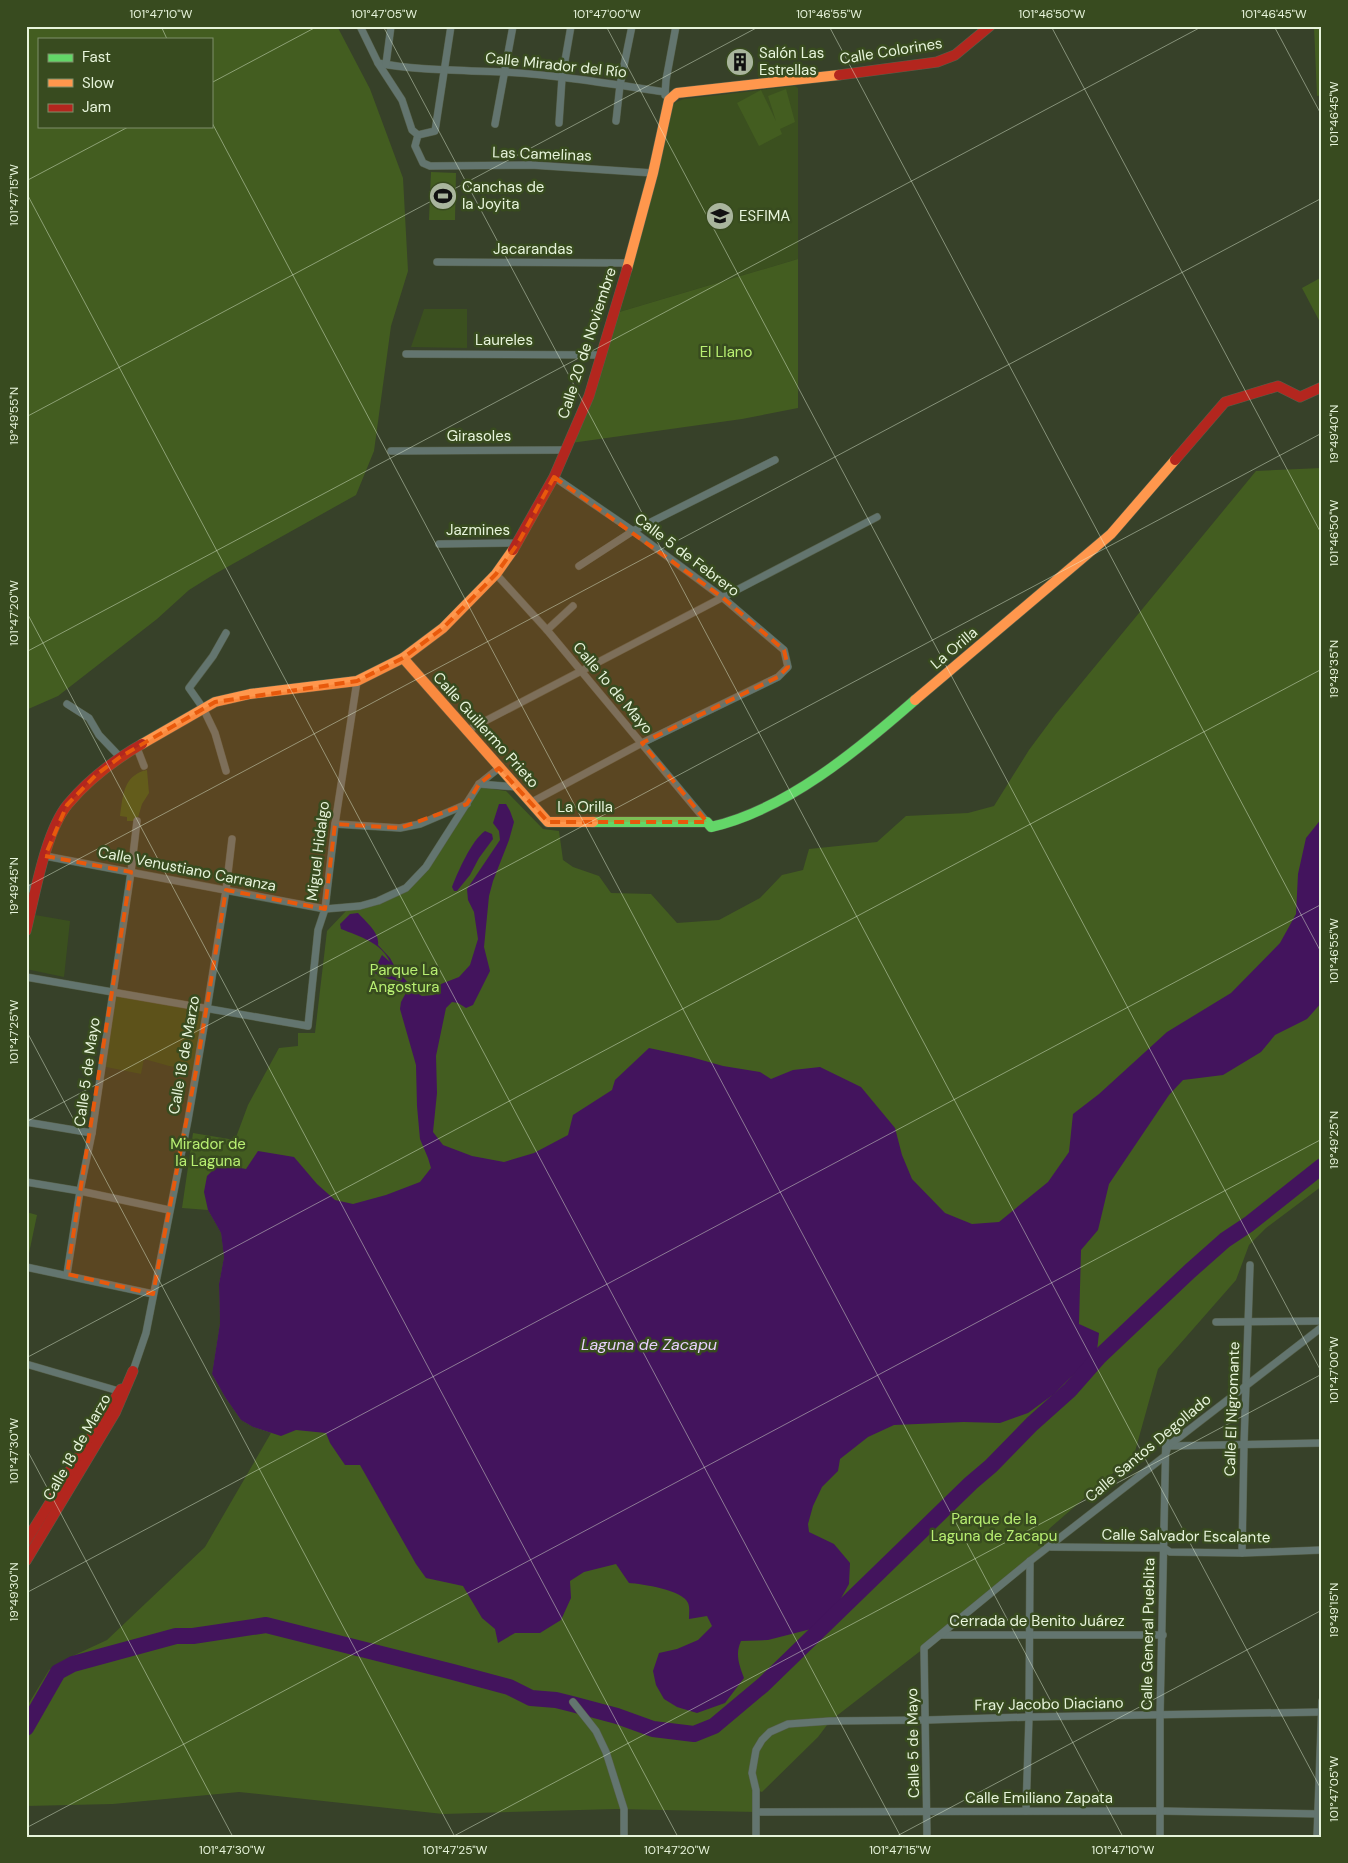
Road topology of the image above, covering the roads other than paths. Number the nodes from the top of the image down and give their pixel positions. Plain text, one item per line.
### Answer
1 (360, 26) edge
2 (391, 26) edge
3 (451, 26) edge
4 (512, 26) edge
5 (571, 26) edge
6 (632, 26) edge
7 (676, 26) edge
8 (990, 26) edge
9 (378, 63) junction
10 (386, 64) junction
11 (444, 70) junction
12 (505, 72) junction
13 (562, 78) junction
14 (666, 80) junction
15 (620, 85) junction
16 (670, 95) junction
17 (616, 121) dead end
18 (559, 123) dead end
19 (495, 124) dead end
20 (418, 135) junction
21 (653, 173) junction
22 (437, 262) dead end
23 (629, 263) junction
24 (406, 354) dead end
25 (602, 354) junction
26 (1322, 387) edge
27 (567, 450) junction
28 (391, 451) dead end
29 (775, 460) dead end
30 (554, 478) junction
31 (877, 517) dead end
32 (633, 531) junction
33 (518, 543) junction
34 (439, 544) dead end
35 (580, 566) dead end
36 (496, 574) junction
37 (722, 597) junction
38 (573, 606) dead end
39 (547, 630) junction
40 (226, 633) dead end
41 (403, 658) junction
42 (580, 672) junction
43 (357, 681) junction
44 (67, 704) dead end
45 (203, 708) junction
46 (466, 731) junction
47 (642, 743) junction
48 (137, 748) junction
49 (120, 757) junction
50 (144, 766) dead end
51 (499, 768) junction
52 (226, 771) dead end
53 (480, 784) junction
54 (516, 788) junction
55 (530, 803) junction
56 (467, 804) junction
57 (137, 821) dead end
58 (548, 822) joint
59 (707, 822) junction
60 (335, 824) junction
61 (232, 839) dead end
62 (45, 856) junction
63 (131, 872) junction
64 (31, 889) edge
65 (226, 890) junction
66 (325, 909) junction
67 (26, 931) edge
68 (26, 977) edge
69 (112, 991) junction
70 (207, 1010) junction
71 (26, 1122) edge
72 (92, 1133) junction
73 (26, 1182) edge
74 (80, 1191) junction
75 (170, 1210) junction
76 (1250, 1265) dead end
77 (26, 1266) edge
78 (67, 1274) junction
79 (153, 1294) junction
80 (1322, 1320) edge
81 (1249, 1321) junction
82 (1216, 1322) dead end
83 (1322, 1327) edge
84 (26, 1364) edge
85 (134, 1371) joint
86 (1247, 1384) junction
87 (122, 1392) junction
88 (1166, 1433) dead end
89 (1322, 1443) edge
90 (1244, 1444) junction
91 (1168, 1446) junction
92 (1165, 1456) junction
93 (26, 1540) edge
94 (1050, 1546) junction
95 (1164, 1548) junction
96 (1322, 1550) edge
97 (1242, 1553) junction
98 (26, 1561) edge
99 (1030, 1561) junction
100 (1028, 1634) junction
101 (941, 1635) junction
102 (1162, 1635) junction
103 (924, 1648) joint
104 (573, 1702) dead end
105 (1322, 1702) edge
106 (1322, 1712) edge
107 (1160, 1715) junction
108 (1029, 1717) junction
109 (926, 1720) junction
110 (1026, 1811) junction
111 (1160, 1811) junction
112 (757, 1812) junction
113 (927, 1812) junction
114 (1319, 1814) edge
115 (624, 1837) edge
116 (756, 1837) edge
117 (927, 1837) edge
118 (1160, 1837) edge
119 (1317, 1837) edge

1 - 9 street
2 - 10 street
3 - 11 street
4 - 12 street
5 - 13 street
6 - 15 street
7 - 14 street
8 - 16 street, Calle Colorines
9 - 10 street, Calle Mirador del Río
9 - 20 street
10 - 11 street, Calle Mirador del Río
11 - 12 street, Calle Mirador del Río
11 - 20 street
12 - 13 street, Calle Mirador del Río
12 - 19 street
13 - 15 street, Calle Mirador del Río
13 - 18 street
14 - 16 street
14 - 16 street
15 - 16 street, Calle Mirador del Río
15 - 17 street
16 - 21 street, Calle 20 de Noviembre
20 - 21 street, Las Camelinas
21 - 23 street, Calle 20 de Noviembre
22 - 23 street, Jacarandas
23 - 25 street, Calle 20 de Noviembre
24 - 25 street, Laureles
25 - 27 street, Calle 20 de Noviembre
26 - 59 street, La Orilla
27 - 28 street, Girasoles
27 - 30 street, Calle 20 de Noviembre
29 - 32 street
30 - 32 street, Calle 5 de Febrero
30 - 33 street, Calle 20 de Noviembre
31 - 37 street
32 - 35 street
32 - 37 street, Calle 5 de Febrero
33 - 34 street, Jazmines
33 - 36 street, Calle 20 de Noviembre
36 - 39 street, Calle 1o de Mayo
36 - 41 street, Calle 20 de Noviembre
37 - 42 street
37 - 47 street, Calle 5 de Febrero
38 - 39 street
39 - 42 street, Calle 1o de Mayo
40 - 45 street
41 - 43 street, Calle 20 de Noviembre
41 - 46 street, Calle Guillermo Prieto
42 - 46 street
42 - 47 street, Calle 1o de Mayo
43 - 45 street, Calle 20 de Noviembre
43 - 60 street, Miguel Hidalgo
44 - 49 street
45 - 48 street, Calle 20 de Noviembre
45 - 52 street
46 - 51 street, Calle Guillermo Prieto
47 - 55 street
47 - 59 street, Calle 1o de Mayo
48 - 49 street, Calle 20 de Noviembre
48 - 50 street
49 - 62 street, Calle 20 de Noviembre
51 - 53 street, Calle Venustiano Carranza
51 - 54 street, Calle Guillermo Prieto
53 - 54 street
53 - 56 street, Calle Venustiano Carranza
54 - 55 street, Calle Guillermo Prieto
55 - 58 street, Calle Guillermo Prieto
56 - 60 street
56 - 66 street, Calle Venustiano Carranza
57 - 63 street, Calle 5 de Mayo
58 - 59 street, La Orilla
60 - 66 street, Miguel Hidalgo
61 - 65 street, Calle 18 de Marzo
62 - 63 street, Calle Venustiano Carranza
62 - 64 street, Calle 20 de Noviembre
63 - 65 street, Calle Venustiano Carranza
63 - 69 street, Calle 5 de Mayo
64 - 67 street, Calle 20 de Noviembre
65 - 66 street, Calle Venustiano Carranza
65 - 70 street, Calle 18 de Marzo
66 - 70 street, Miguel Hidalgo
68 - 69 street
69 - 70 street
69 - 72 street, Calle 5 de Mayo
70 - 75 street, Calle 18 de Marzo
71 - 72 street
72 - 74 street, Calle 5 de Mayo
73 - 74 street
74 - 75 street
74 - 78 street, Calle 5 de Mayo
75 - 79 street, Calle 18 de Marzo
76 - 81 street, Calle El Nigromante
77 - 78 street
78 - 79 street
79 - 85 street, Calle 18 de Marzo
80 - 81 street
81 - 82 street
81 - 86 street, Calle El Nigromante
83 - 86 street, Calle Santos Degollado
84 - 87 street
85 - 87 street, Calle 18 de Marzo
86 - 90 street, Calle El Nigromante
86 - 91 street, Calle Santos Degollado
87 - 93 street, Calle 18 de Marzo
87 - 98 street, Calle 18 de Marzo
88 - 92 street, Calle General Pueblita
89 - 90 street
90 - 91 street
90 - 97 street, Calle El Nigromante
91 - 92 street, Calle Santos Degollado
92 - 94 street, Calle Santos Degollado
92 - 95 street, Calle General Pueblita
94 - 95 street, Calle Salvador Escalante
94 - 99 street, Calle Santos Degollado
95 - 97 street, Calle Salvador Escalante
95 - 102 street, Calle General Pueblita
96 - 97 street, Calle Salvador Escalante
99 - 100 street
99 - 101 street, Calle Santos Degollado
100 - 101 street, Cerrada de Benito Juárez
100 - 102 street, Cerrada de Benito Juárez
100 - 108 street
101 - 103 street, Calle Santos Degollado
102 - 107 street, Calle General Pueblita
103 - 109 street, Calle 5 de Mayo
104 - 115 street
105 - 106 street
106 - 107 street, Fray Jacobo Diaciano
106 - 114 street
107 - 108 street, Fray Jacobo Diaciano
107 - 111 street, Calle General Pueblita
108 - 109 street, Fray Jacobo Diaciano
108 - 110 street
109 - 112 street, Fray Jacobo Diaciano
109 - 113 street, Calle 5 de Mayo
110 - 111 street, Calle Emiliano Zapata
110 - 113 street, Calle Emiliano Zapata
111 - 114 street, Calle Emiliano Zapata
111 - 118 street, Calle General Pueblita
112 - 113 street, Calle Emiliano Zapata
112 - 116 street, Fray Jacobo Diaciano
113 - 117 street, Calle 5 de Mayo
114 - 119 street

